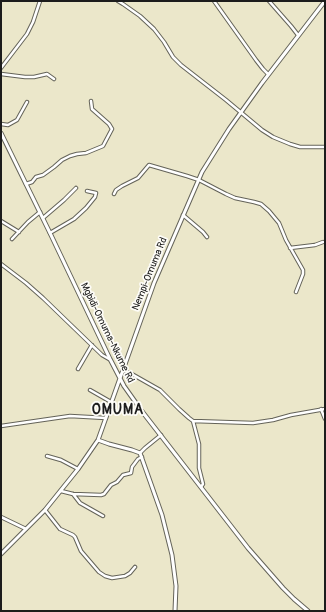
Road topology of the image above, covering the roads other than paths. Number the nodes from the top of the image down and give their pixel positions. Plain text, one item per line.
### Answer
1 (40, 1) edge
2 (118, 1) edge
3 (214, 1) edge
4 (269, 1) edge
5 (325, 1) edge
6 (298, 35) junction
7 (1, 68) edge
8 (1, 74) edge
9 (268, 74) junction
10 (54, 79) dead end
11 (91, 101) dead end
12 (27, 102) dead end
13 (241, 112) junction
14 (1, 124) edge
15 (1, 133) edge
16 (325, 147) edge
17 (199, 180) junction
18 (26, 184) junction
19 (76, 188) dead end
20 (87, 191) dead end
21 (114, 194) dead end
22 (40, 212) junction
23 (183, 214) junction
24 (42, 218) junction
25 (1, 221) edge
26 (19, 232) junction
27 (50, 233) junction
28 (207, 237) dead end
29 (12, 239) dead end
30 (323, 242) dead end
31 (290, 248) junction
32 (1, 264) edge
33 (296, 292) dead end
34 (92, 345) junction
35 (110, 359) junction
36 (78, 369) dead end
37 (123, 370) junction
38 (120, 379) junction
39 (90, 390) dead end
40 (111, 402) junction
41 (325, 408) edge
42 (321, 409) junction
43 (106, 418) junction
44 (325, 419) edge
45 (193, 421) junction
46 (1, 426) edge
47 (161, 435) junction
48 (98, 440) junction
49 (141, 455) junction
50 (47, 456) dead end
51 (78, 469) junction
52 (201, 487) junction
53 (61, 491) junction
54 (73, 494) junction
55 (45, 510) junction
56 (103, 516) dead end
57 (1, 517) edge
58 (26, 529) junction
59 (1, 554) edge
60 (136, 567) dead end
61 (175, 611) edge
62 (308, 611) edge

1 - 7 street
2 - 13 street
3 - 9 street
4 - 6 street
5 - 6 street, Nempi-Omuma Rd
6 - 9 street, Nempi-Omuma Rd
8 - 10 street
9 - 13 street, Nempi-Omuma Rd
11 - 18 street
12 - 14 street
13 - 16 street
13 - 17 street, Nempi-Omuma Rd
15 - 18 street, Mgbidi-Omuma-Nkume Rd
17 - 21 street
17 - 23 street, Nempi-Omuma Rd
17 - 31 street
18 - 22 street, Mgbidi-Omuma-Nkume Rd
19 - 24 street
20 - 27 street
22 - 24 street, Mgbidi-Omuma-Nkume Rd
22 - 26 street
23 - 28 street
23 - 37 street, Nempi-Omuma Rd
24 - 27 street, Mgbidi-Omuma-Nkume Rd
25 - 26 street
26 - 29 street
27 - 35 street, Mgbidi-Omuma-Nkume Rd
30 - 31 street
31 - 33 street
32 - 34 street
34 - 35 street
34 - 36 street
35 - 38 street, Mgbidi-Omuma-Nkume Rd
37 - 38 street, Nempi-Omuma Rd
37 - 45 street
38 - 40 street, Nempi-Omuma Rd
38 - 47 street, Mgbidi-Omuma-Nkume Rd
39 - 40 street
40 - 43 street, Nempi-Omuma Rd
41 - 42 street
42 - 44 street
42 - 45 street
43 - 46 street
43 - 48 street, Nempi-Omuma Rd
45 - 52 street
47 - 49 street
47 - 52 street, Mgbidi-Omuma-Nkume Rd
48 - 49 street
48 - 51 street, Nempi-Omuma Rd
49 - 54 street
49 - 61 street
50 - 51 street
51 - 53 street, Nempi-Omuma Rd
52 - 62 street, Mgbidi-Omuma-Nkume Rd
53 - 54 street
53 - 55 street, Nempi-Omuma Rd
54 - 56 street
55 - 58 street, Nempi-Omuma Rd
55 - 60 street
57 - 58 street
58 - 59 street, Nempi-Omuma Rd

